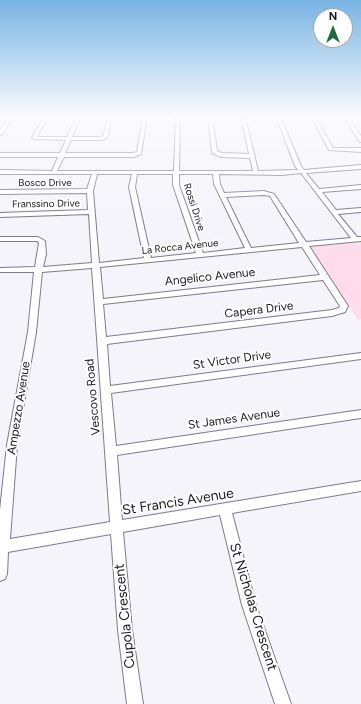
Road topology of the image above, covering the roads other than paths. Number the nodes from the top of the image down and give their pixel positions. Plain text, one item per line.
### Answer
1 (65, 149) edge
2 (140, 149) edge
3 (177, 149) edge
4 (214, 149) edge
5 (250, 149) edge
6 (291, 149) edge
7 (331, 149) edge
8 (361, 150) edge
9 (0, 155) edge
10 (62, 155) junction
11 (252, 156) junction
12 (361, 167) edge
13 (0, 172) edge
14 (54, 172) junction
15 (95, 172) junction
16 (135, 172) junction
17 (176, 172) junction
18 (302, 172) junction
19 (216, 173) junction
20 (256, 173) junction
21 (361, 187) edge
22 (90, 191) junction
23 (317, 191) junction
24 (0, 192) edge
25 (222, 195) junction
26 (361, 210) edge
27 (92, 212) junction
28 (334, 212) junction
29 (0, 214) edge
30 (0, 239) edge
31 (358, 239) edge
32 (304, 244) junction
33 (249, 250) junction
34 (200, 254) junction
35 (148, 260) junction
36 (96, 265) junction
37 (0, 270) edge
38 (38, 270) junction
39 (325, 277) junction
40 (98, 302) junction
41 (102, 341) junction
42 (361, 356) edge
43 (106, 390) junction
44 (361, 414) edge
45 (111, 451) junction
46 (361, 486) edge
47 (225, 510) junction
48 (116, 527) junction
49 (1, 547) edge
50 (0, 574) edge
51 (135, 704) edge
52 (283, 704) edge

1 - 10 street
2 - 10 street
3 - 17 street, Rossi Drive
4 - 11 street
5 - 11 street
6 - 18 street
7 - 8 street
9 - 10 street
10 - 14 street
11 - 20 street
12 - 18 street
13 - 14 street
14 - 15 street
15 - 16 street
15 - 22 street
16 - 17 street
16 - 35 street
17 - 19 street
17 - 34 street, Rossi Drive
18 - 20 street
18 - 23 street
19 - 20 street
19 - 25 street
21 - 23 street
22 - 24 street, Bosco Drive
22 - 27 street, Vescovo Road
23 - 28 street
25 - 32 street, Capera Drive
25 - 33 street
26 - 28 street
27 - 29 street, Franssino Drive
27 - 36 street, Vescovo Road
28 - 31 street
30 - 38 street, Ampezzo Avenue
31 - 32 street, La Rocca Avenue
32 - 33 street, La Rocca Avenue
32 - 39 street, Capera Drive
33 - 34 street, La Rocca Avenue
34 - 35 street, La Rocca Avenue
35 - 36 street, La Rocca Avenue
36 - 38 street, La Rocca Avenue
36 - 40 street, Vescovo Road
37 - 38 street, La Rocca Avenue
38 - 49 street, Ampezzo Avenue
39 - 40 street, Angelico Avenue
39 - 41 street, Capera Drive
40 - 41 street, Vescovo Road
41 - 43 street, Vescovo Road
42 - 43 street, St Victor Drive
43 - 45 street, Vescovo Road
44 - 45 street, St James Avenue
45 - 48 street, Vescovo Road
46 - 47 street, St Francis Avenue
47 - 48 street, St Francis Avenue
47 - 52 street, St Nicholas Crescent
48 - 49 street, St Francis Avenue
48 - 51 street, Cupola Crescent
49 - 50 street

